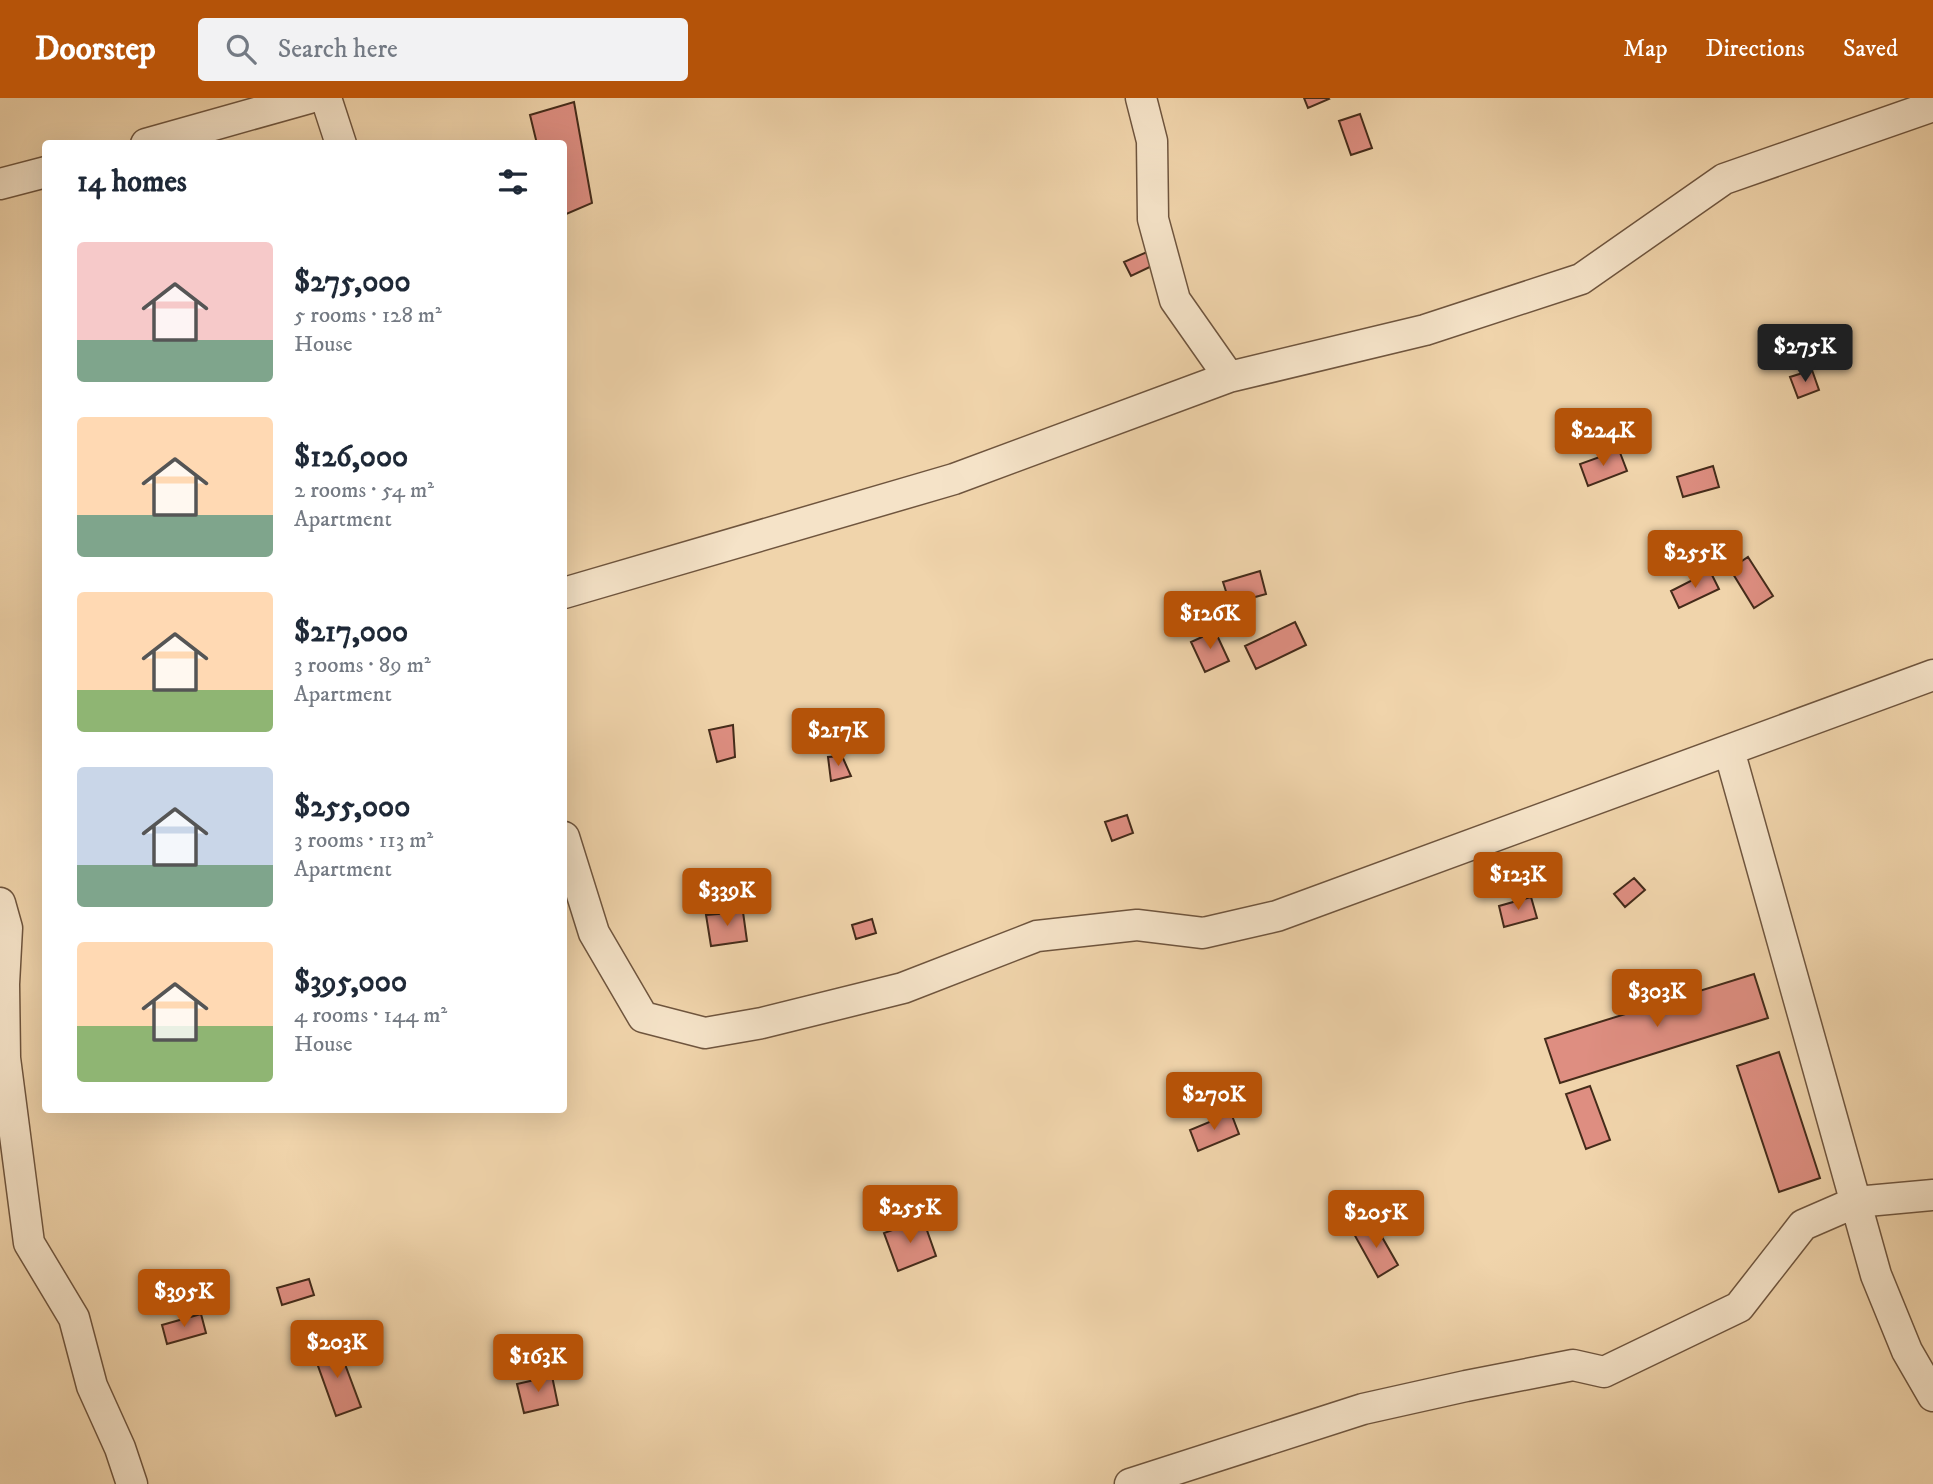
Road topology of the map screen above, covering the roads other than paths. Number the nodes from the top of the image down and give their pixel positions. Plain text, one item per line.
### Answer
1 (309, 98) edge
2 (326, 98) edge
3 (1141, 98) edge
4 (1933, 106) edge
5 (160, 140) edge
6 (340, 140) edge
7 (42, 173) edge
8 (0, 184) edge
9 (1229, 377) junction
10 (567, 592) edge
11 (1933, 675) edge
12 (1729, 750) junction
13 (567, 847) edge
14 (2, 920) edge
15 (1933, 1195) edge
16 (1856, 1202) junction
17 (1933, 1395) edge
18 (132, 1484) edge
19 (1130, 1484) edge

1 - 5 street
2 - 6 street
3 - 9 street
4 - 9 street
7 - 8 street
9 - 10 street
11 - 12 street
12 - 13 street
12 - 16 street
14 - 18 street
15 - 16 street
16 - 17 street
16 - 19 street

